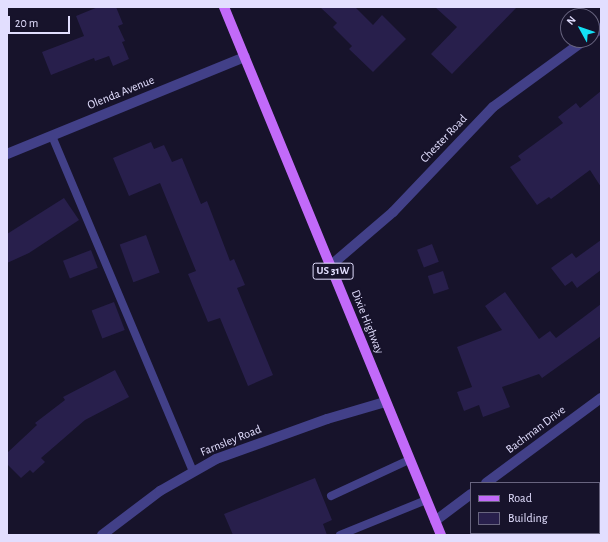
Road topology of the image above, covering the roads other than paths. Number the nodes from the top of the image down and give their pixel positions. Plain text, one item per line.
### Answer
1 (224, 7) edge
2 (574, 48) edge
3 (245, 57) junction
4 (52, 136) junction
5 (7, 154) edge
6 (330, 266) junction
7 (601, 398) edge
8 (386, 402) junction
9 (409, 460) junction
10 (193, 471) junction
11 (487, 482) edge
12 (470, 495) edge
13 (331, 496) dead end
14 (426, 500) junction
15 (436, 521) junction
16 (102, 535) edge
17 (340, 535) edge
18 (441, 535) edge

1 - 3 main road, Dixie Highway / US 31W
2 - 6 street, Chester Road
3 - 4 street, Olenda Avenue
3 - 6 main road, Dixie Highway / US 31W
4 - 5 street, Olenda Avenue
4 - 10 lane
6 - 8 main road, Dixie Highway / US 31W
7 - 11 street, Bachman Drive
8 - 9 main road, Dixie Highway / US 31W
8 - 10 street, Farnsley Road
9 - 13 lane
9 - 14 main road, Dixie Highway / US 31W
10 - 16 street, Farnsley Road
12 - 15 street
14 - 15 main road, Dixie Highway / US 31W
14 - 17 lane
15 - 18 main road, Dixie Highway / US 31W

